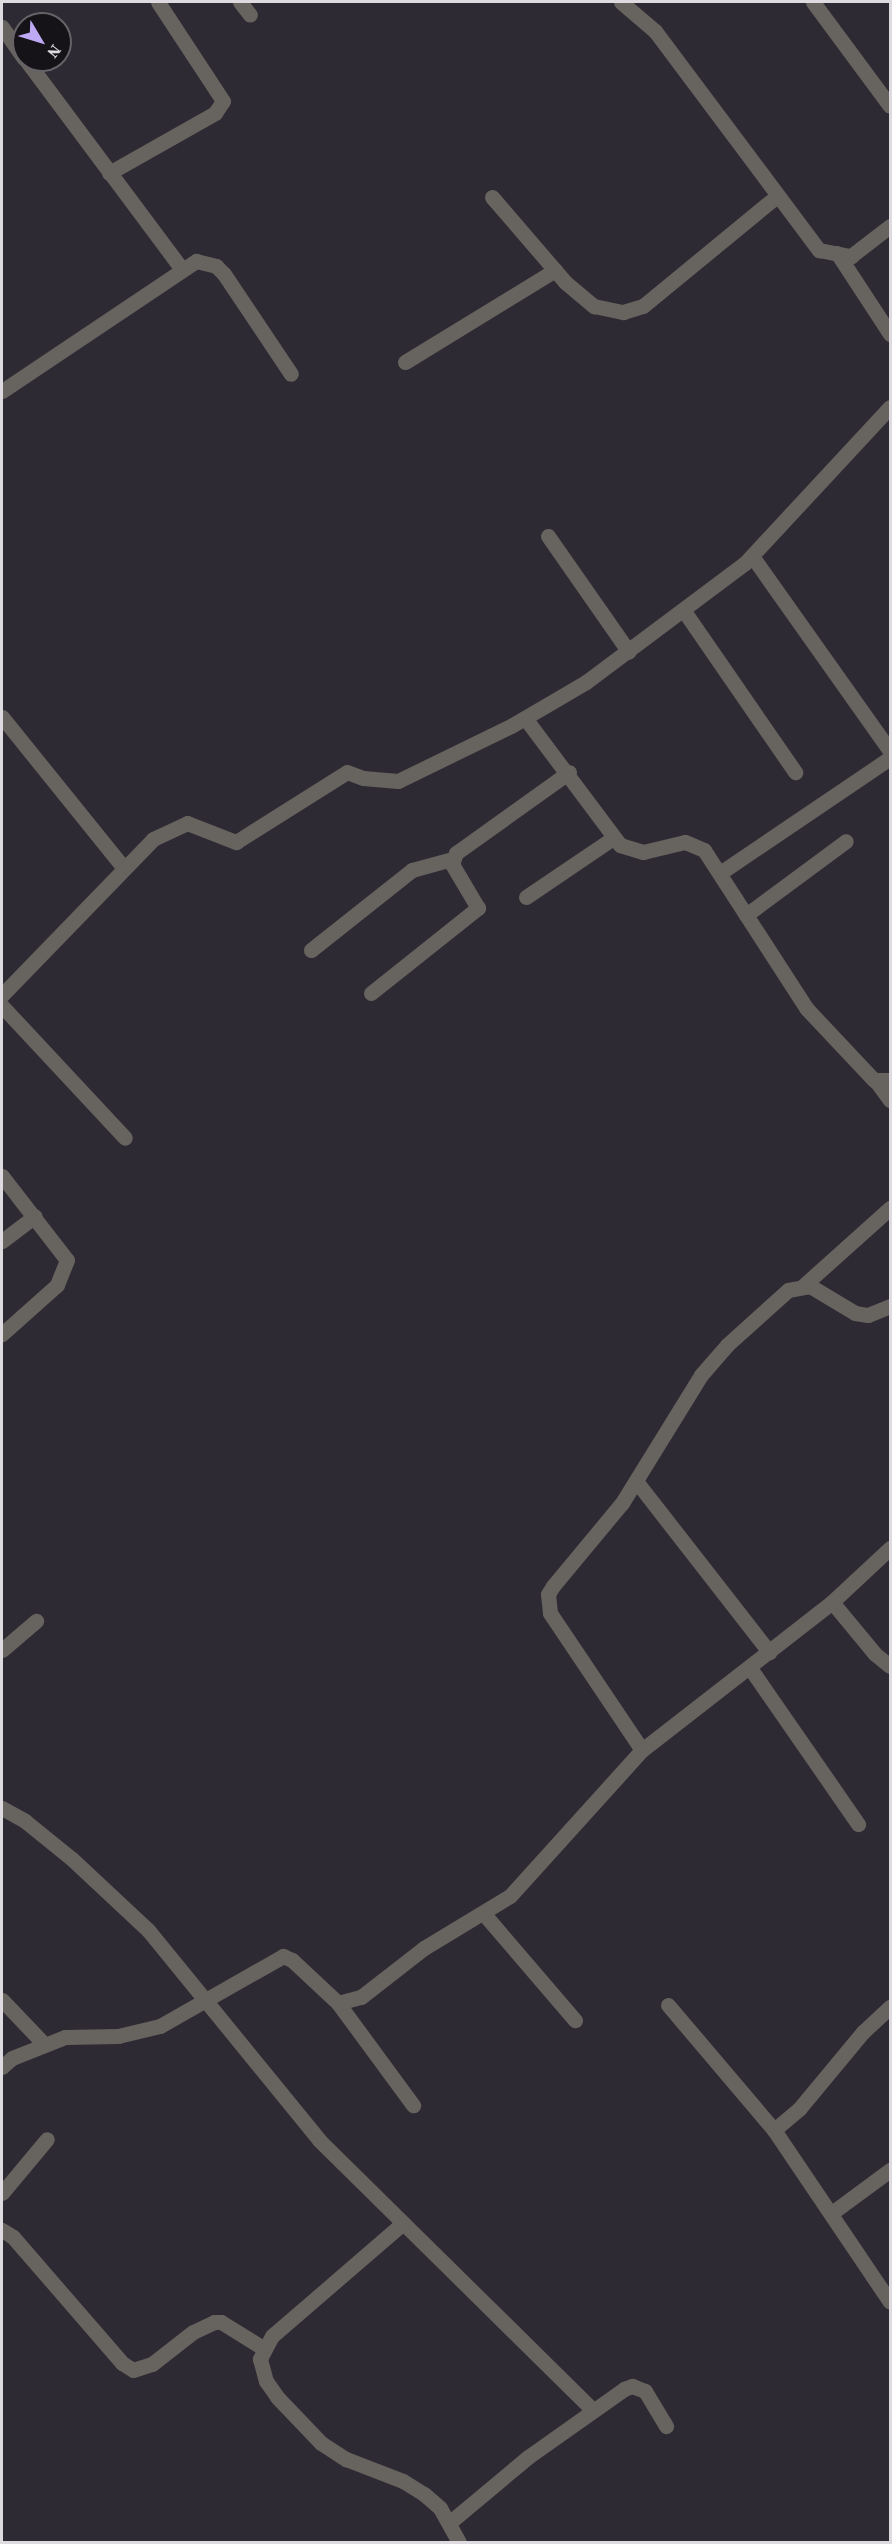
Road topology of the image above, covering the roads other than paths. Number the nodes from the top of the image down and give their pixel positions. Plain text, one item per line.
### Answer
1 (158, 2) edge
2 (240, 2) edge
3 (813, 2) edge
4 (628, 4) edge
5 (250, 15) dead end
6 (2, 27) edge
7 (12, 41) edge
8 (35, 72) edge
9 (891, 106) edge
10 (109, 173) junction
11 (777, 196) junction
12 (492, 197) dead end
13 (891, 226) edge
14 (837, 254) junction
15 (181, 268) junction
16 (555, 270) junction
17 (891, 334) edge
18 (405, 362) dead end
19 (291, 374) dead end
20 (2, 391) edge
21 (891, 407) edge
22 (548, 536) dead end
23 (752, 556) junction
24 (684, 611) junction
25 (628, 652) junction
26 (2, 717) edge
27 (525, 718) junction
28 (891, 751) edge
29 (891, 758) edge
30 (795, 771) dead end
31 (569, 772) junction
32 (613, 838) junction
33 (846, 841) dead end
34 (452, 859) junction
35 (124, 868) junction
36 (720, 873) junction
37 (526, 897) dead end
38 (746, 915) junction
39 (312, 950) dead end
40 (370, 993) dead end
41 (2, 995) edge
42 (2, 1006) edge
43 (883, 1081) edge
44 (891, 1100) edge
45 (125, 1138) dead end
46 (2, 1176) edge
47 (891, 1208) edge
48 (35, 1216) junction
49 (2, 1241) edge
50 (804, 1286) junction
51 (890, 1307) edge
52 (2, 1334) edge
53 (636, 1481) junction
54 (891, 1548) edge
55 (831, 1602) junction
56 (36, 1621) dead end
57 (2, 1650) edge
58 (769, 1652) junction
59 (891, 1666) edge
60 (750, 1668) junction
61 (642, 1750) junction
62 (2, 1808) edge
63 (858, 1824) dead end
64 (484, 1914) junction
65 (2, 2000) edge
66 (207, 2001) junction
67 (338, 2003) junction
68 (668, 2005) dead end
69 (891, 2007) edge
70 (575, 2020) dead end
71 (45, 2045) junction
72 (2, 2067) edge
73 (413, 2105) dead end
74 (774, 2130) junction
75 (47, 2139) dead end
76 (891, 2170) edge
77 (2, 2193) edge
78 (833, 2212) junction
79 (403, 2223) junction
80 (2, 2230) edge
81 (891, 2302) edge
82 (263, 2348) junction
83 (593, 2410) junction
84 (666, 2426) dead end
85 (449, 2523) junction
86 (459, 2542) edge

1 - 10 street
2 - 5 street
3 - 9 street
4 - 11 street
6 - 7 street
8 - 10 street
10 - 15 street
11 - 14 street
11 - 16 street
12 - 16 street
13 - 14 street
14 - 17 street
15 - 19 street
15 - 20 street
16 - 18 street
21 - 23 street
22 - 25 street
23 - 24 street
23 - 28 street
24 - 25 street
24 - 30 street
25 - 27 street
26 - 35 street
27 - 31 street
27 - 35 street
29 - 36 street
31 - 32 street
31 - 34 street
32 - 36 street
32 - 37 street
33 - 38 street
34 - 39 street
34 - 40 street
35 - 41 street
36 - 38 street
38 - 43 street
42 - 45 street
43 - 44 street
46 - 48 street
47 - 50 street
48 - 49 street
48 - 52 street
50 - 51 street
50 - 53 street
53 - 58 street
53 - 61 street
54 - 55 street
55 - 58 street
55 - 59 street
56 - 57 street
58 - 60 street
60 - 61 street
60 - 63 street
61 - 64 street
62 - 66 street
64 - 67 street
64 - 70 street
65 - 71 street
66 - 67 street
66 - 71 street
66 - 79 street
67 - 73 street
68 - 74 street
69 - 74 street
71 - 72 street
74 - 78 street
75 - 77 street
76 - 78 street
78 - 81 street
79 - 82 street
79 - 83 street
80 - 82 street
82 - 85 street
83 - 84 street
83 - 85 street
85 - 86 street

